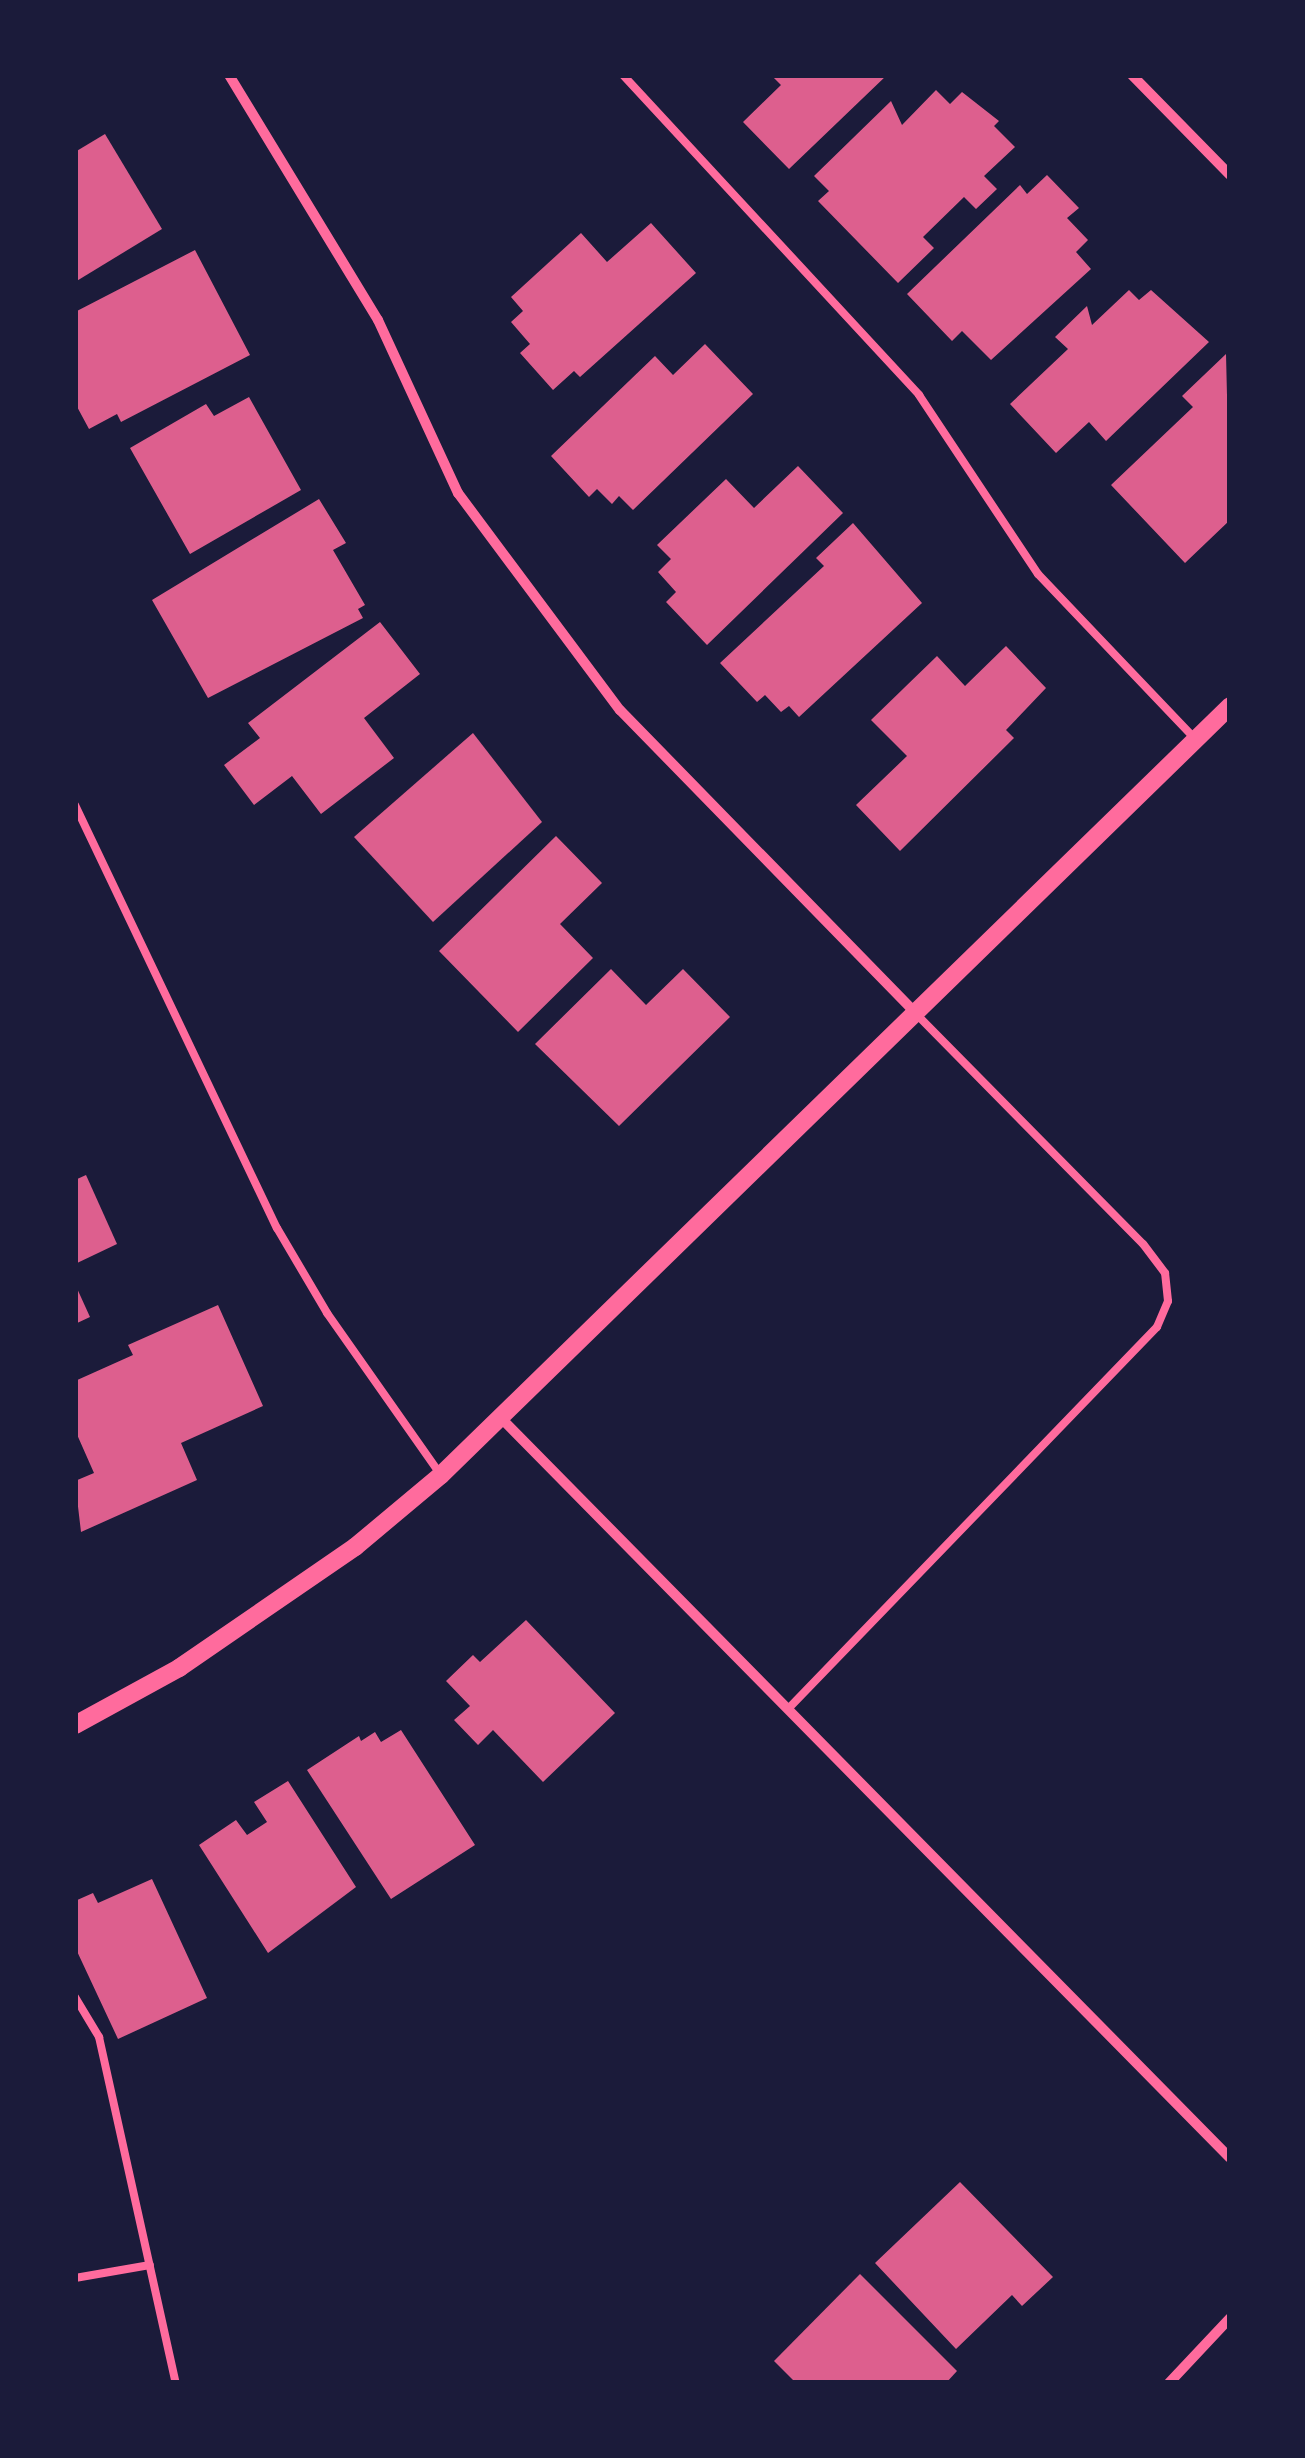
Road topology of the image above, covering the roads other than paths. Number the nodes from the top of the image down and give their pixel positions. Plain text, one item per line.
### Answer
1 (229, 75) edge
2 (623, 75) edge
3 (1132, 75) edge
4 (1230, 175) edge
5 (1230, 706) edge
6 (1196, 740) junction
7 (75, 805) edge
8 (916, 1013) junction
9 (502, 1419) junction
10 (441, 1475) junction
11 (788, 1709) junction
12 (75, 1725) edge
13 (75, 1997) edge
14 (1230, 2158) edge
15 (150, 2265) junction
16 (75, 2278) edge
17 (1230, 2318) edge
18 (176, 2383) edge
19 (1169, 2383) edge

1 - 8 street
2 - 6 lane
3 - 4 street
5 - 6 street
6 - 8 street
7 - 10 lane
8 - 9 street
8 - 11 lane
9 - 10 street
9 - 11 street
10 - 12 street
11 - 14 street
13 - 15 lane
15 - 16 lane
15 - 18 lane
17 - 19 street

